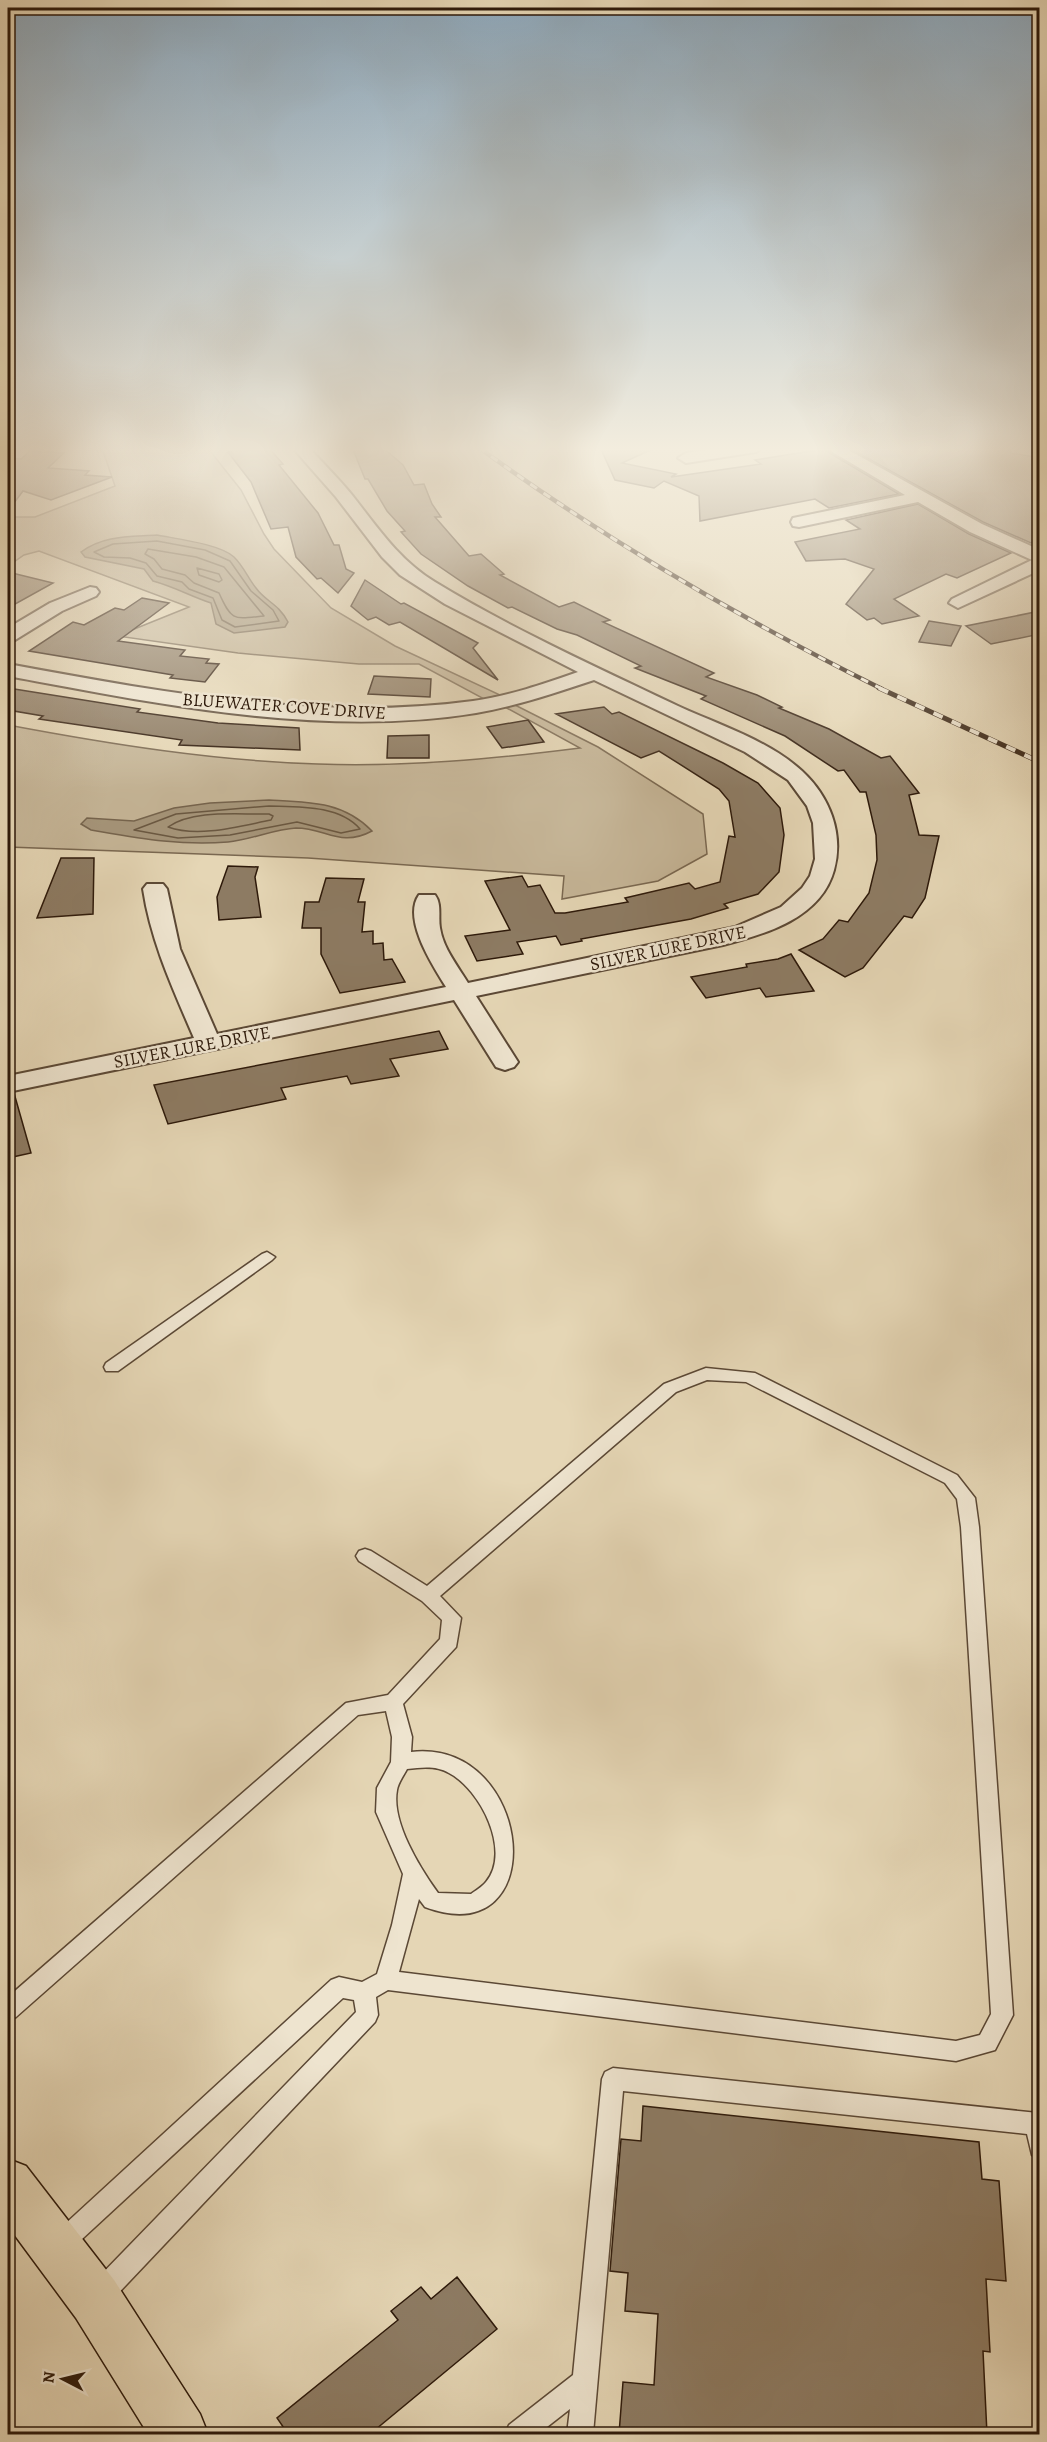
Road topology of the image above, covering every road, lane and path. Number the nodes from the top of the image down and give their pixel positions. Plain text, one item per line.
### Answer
1 (397, 561) edge
2 (1040, 563) edge
3 (90, 592) dead end
4 (958, 603) dead end
5 (8, 636) edge
6 (8, 670) edge
7 (593, 674) junction
8 (155, 889) dead end
9 (427, 900) dead end
10 (461, 992) junction
11 (209, 1043) junction
12 (505, 1062) dead end
13 (8, 1084) edge
14 (267, 1257) dead end
15 (112, 1367) dead end
16 (364, 1556) dead end
17 (428, 1596) junction
18 (393, 1702) junction
19 (401, 1762) junction
20 (412, 1874) junction
21 (386, 1980) junction
22 (364, 1992) junction
23 (8, 2010) edge
24 (1040, 2147) edge
25 (8, 2184) edge
26 (56, 2247) junction
27 (95, 2300) junction
28 (584, 2382) junction
29 (180, 2434) edge
30 (518, 2434) edge
31 (580, 2434) edge

1 - 7 street, SILVER LURE DRIVE
2 - 4 street
3 - 5 street
6 - 7 street, BLUEWATER COVE DRIVE
7 - 10 street, SILVER LURE DRIVE
8 - 11 street
9 - 10 street
10 - 11 street, SILVER LURE DRIVE
10 - 12 street
11 - 13 street, SILVER LURE DRIVE
14 - 15 lane
16 - 17 lane
17 - 18 lane
17 - 21 lane
18 - 19 lane
18 - 23 lane
19 - 20 lane
19 - 20 lane
20 - 21 lane
21 - 22 lane
22 - 26 lane
22 - 27 lane
24 - 28 lane
25 - 26 main road
26 - 27 main road
27 - 29 main road
28 - 30 lane
28 - 31 lane

